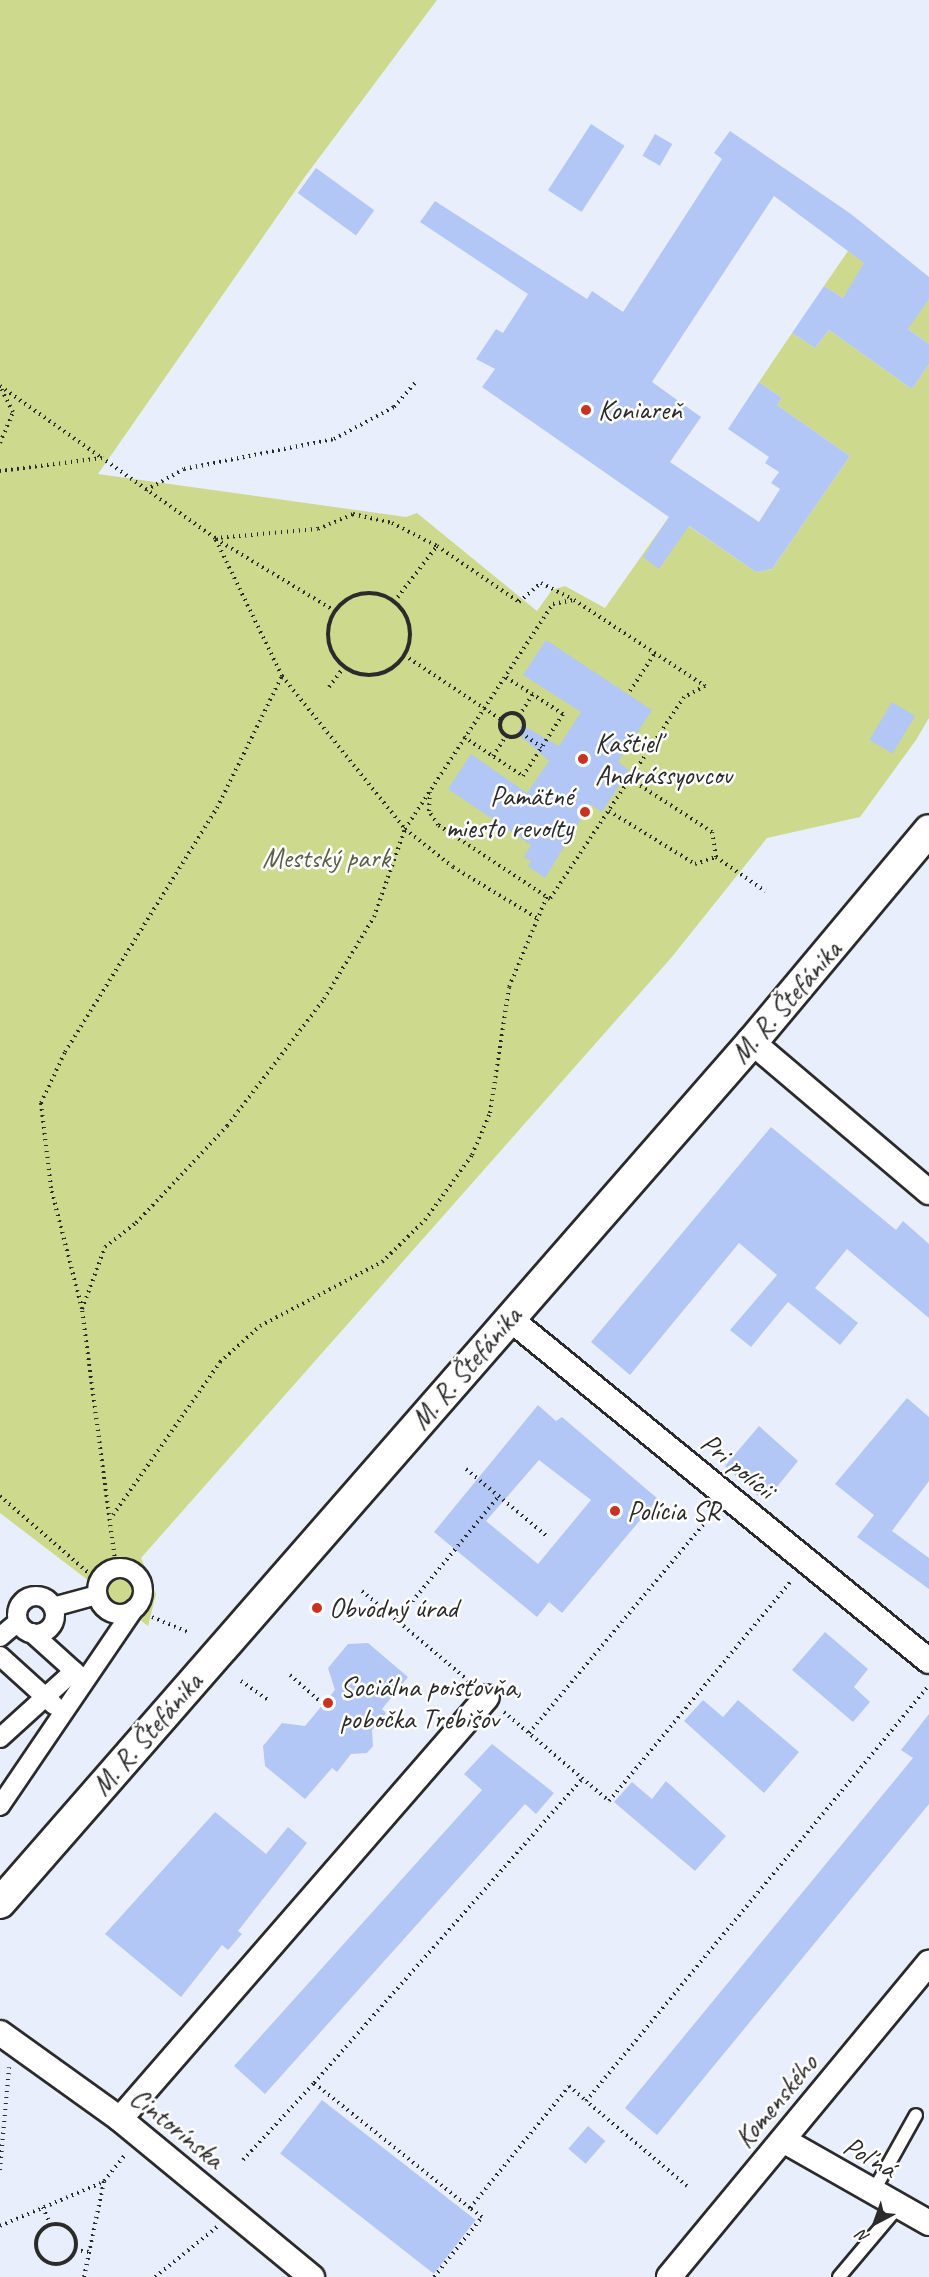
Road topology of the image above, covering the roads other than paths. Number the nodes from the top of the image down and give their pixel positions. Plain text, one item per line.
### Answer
1 (929, 830) edge
2 (752, 1042) junction
3 (929, 1192) edge
4 (508, 1318) junction
5 (98, 1588) junction
6 (52, 1607) junction
7 (134, 1609) junction
8 (25, 1628) junction
9 (1, 1635) edge
10 (0, 1656) edge
11 (929, 1661) edge
12 (79, 1676) junction
13 (46, 1697) junction
14 (487, 1697) dead end
15 (62, 1712) junction
16 (0, 1738) edge
17 (2, 1798) edge
18 (0, 1903) edge
19 (929, 1963) edge
20 (0, 2032) edge
21 (916, 2115) dead end
22 (120, 2119) junction
23 (783, 2140) junction
24 (873, 2192) junction
25 (898, 2207) junction
26 (929, 2223) edge
27 (312, 2277) edge
28 (669, 2277) edge
29 (839, 2277) edge

1 - 2 street, M. R. Štefánika
2 - 3 street
2 - 4 street, M. R. Štefánika
4 - 11 street, Pri polícii
4 - 18 street, M. R. Štefánika
5 - 6 street
5 - 7 street
5 - 7 street
6 - 8 street
6 - 8 street
7 - 12 street
8 - 9 street
8 - 12 street
10 - 13 street
12 - 13 street
12 - 15 street
13 - 15 street
13 - 16 street
14 - 22 street
15 - 17 street
19 - 23 street, Komenského
20 - 22 street, Cintorínska
21 - 24 lane
22 - 27 street, Cintorínska
23 - 24 street, Poľná
23 - 28 street, Komenského
24 - 25 street, Poľná
25 - 26 street, Poľná
25 - 29 lane

